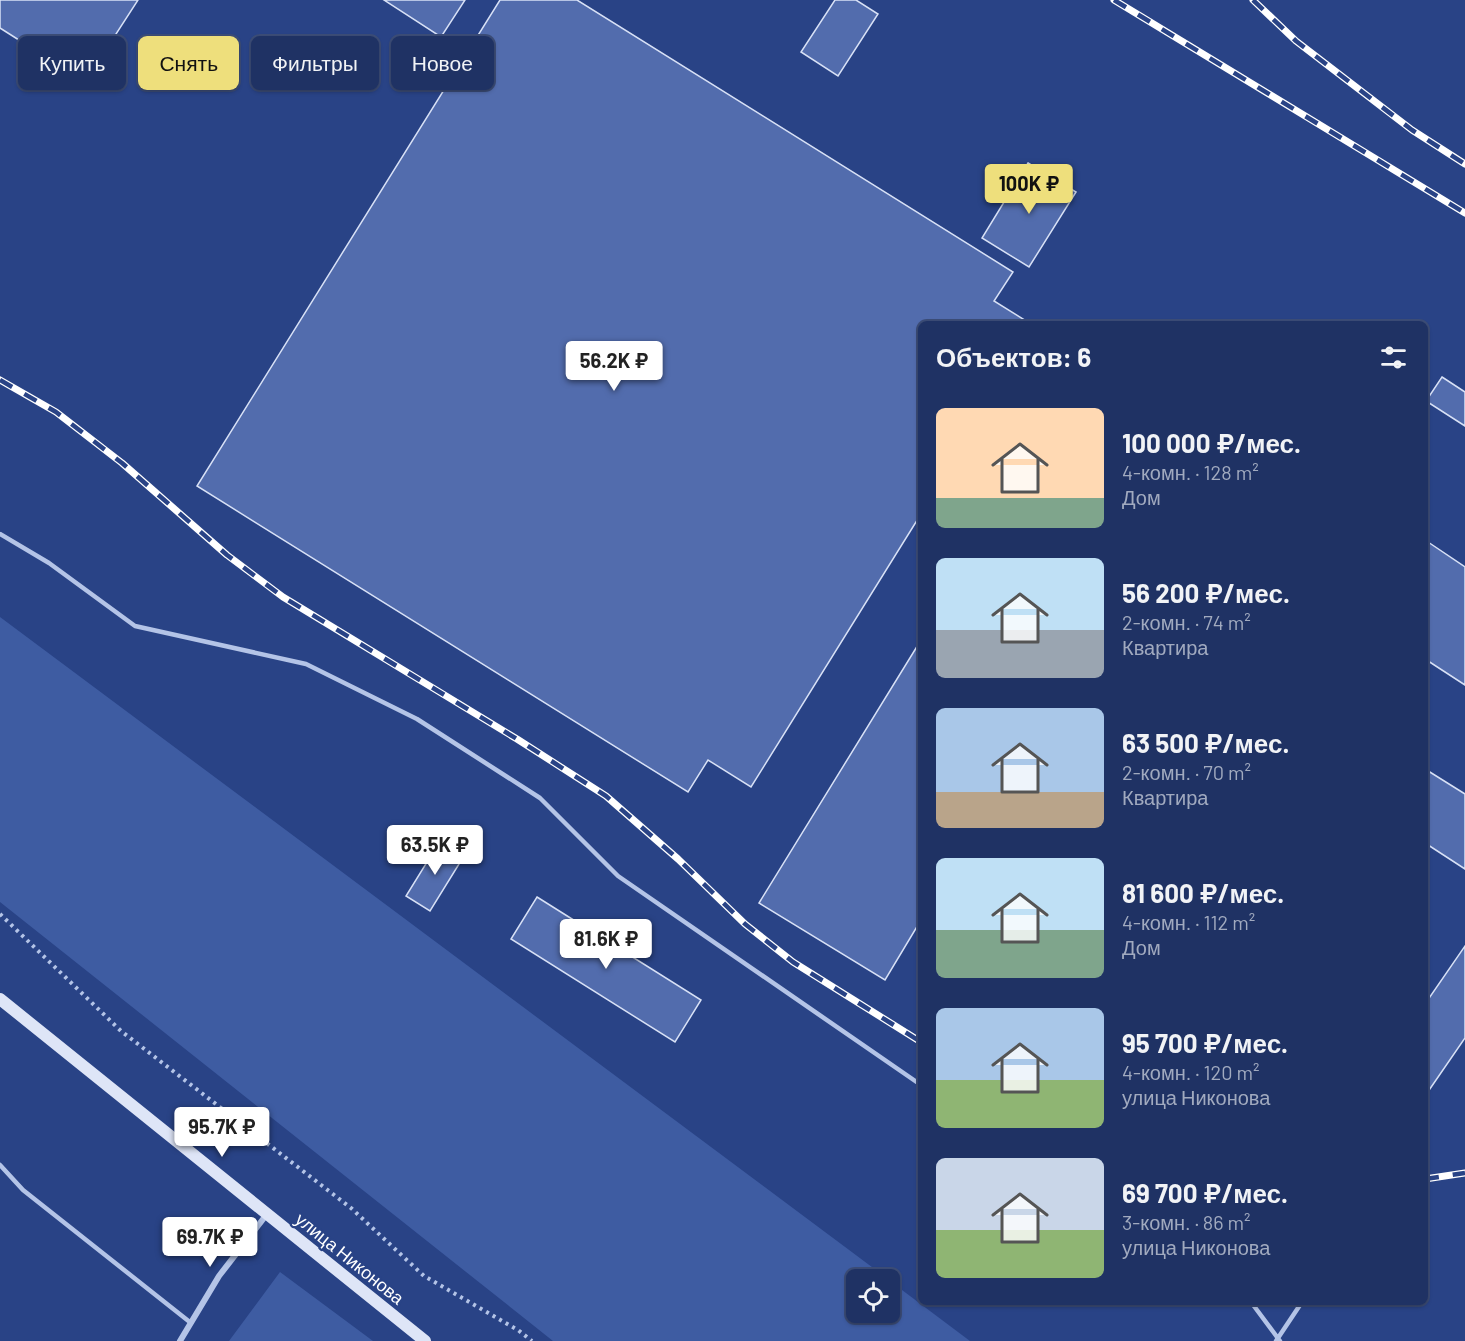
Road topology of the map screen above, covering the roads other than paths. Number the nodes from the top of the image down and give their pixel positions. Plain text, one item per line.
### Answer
1 (0, 534) edge
2 (0, 999) edge
3 (918, 1082) edge
4 (0, 1166) edge
5 (267, 1214) junction
6 (1253, 1305) edge
7 (1300, 1305) edge
8 (191, 1323) junction
9 (1278, 1340) edge
10 (180, 1341) edge
11 (425, 1341) edge

1 - 3 lane
2 - 5 main road, улица Никонова
4 - 8 lane
5 - 8 street
5 - 11 main road, улица Никонова
6 - 9 lane
7 - 9 lane
8 - 10 street

